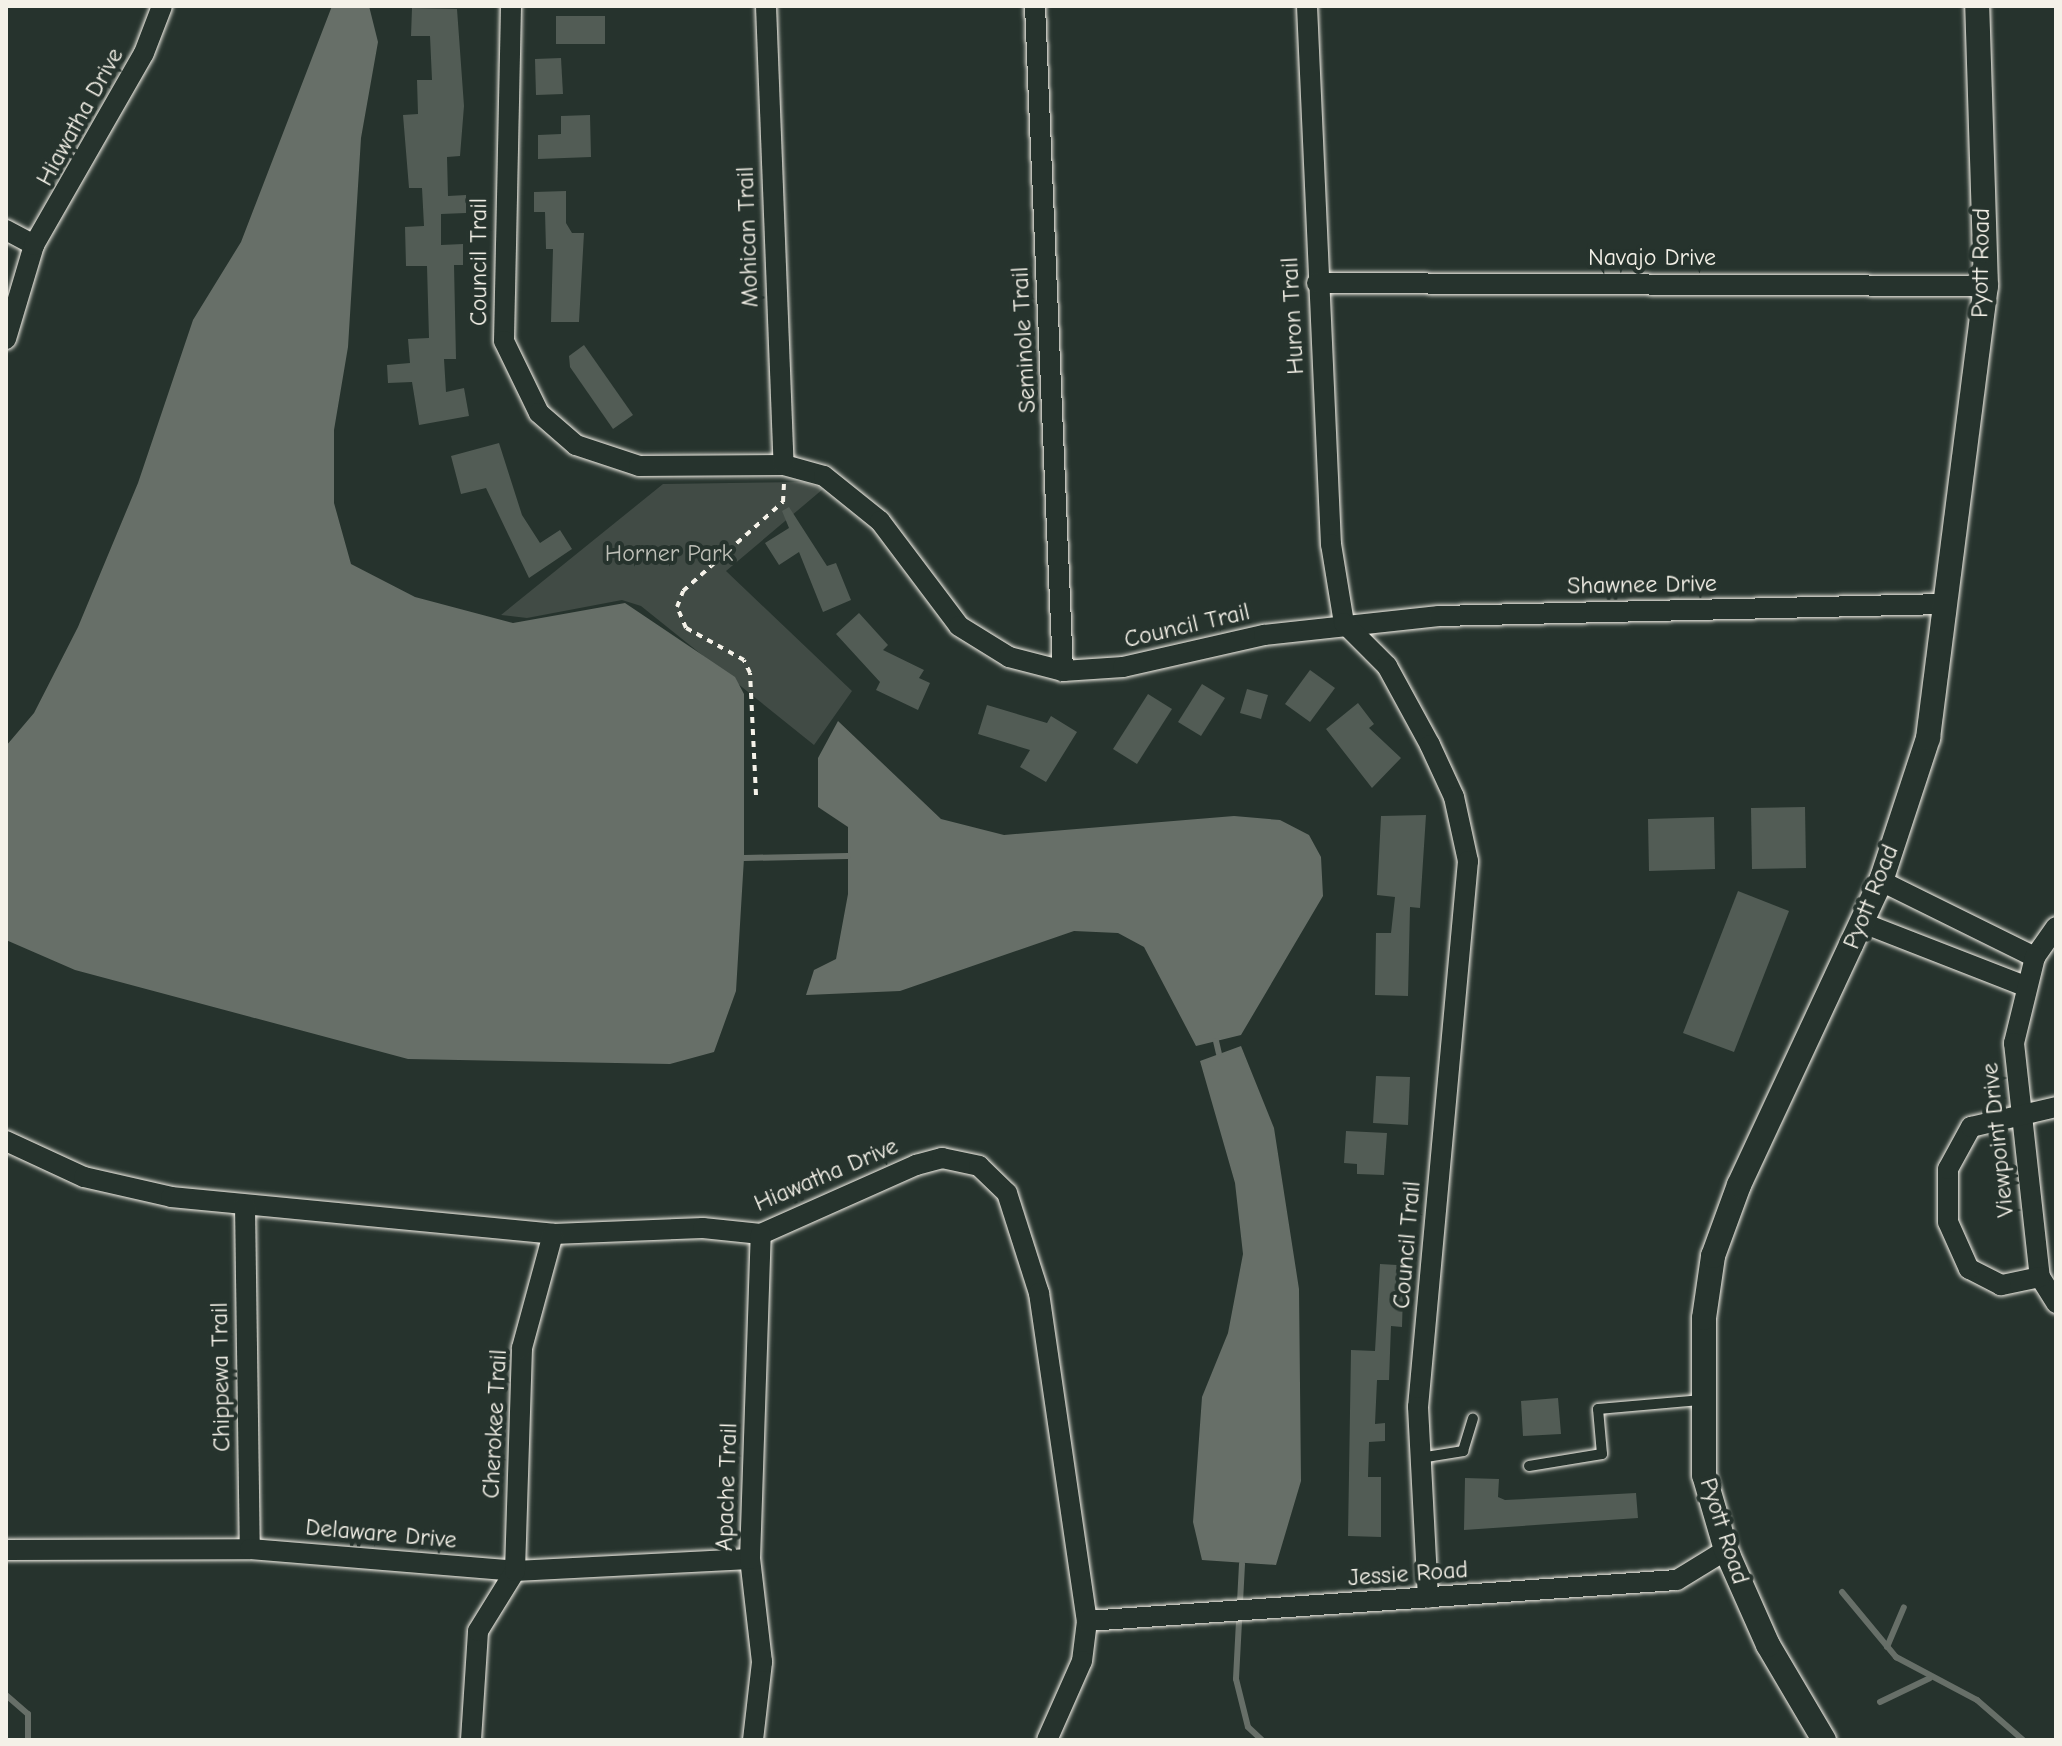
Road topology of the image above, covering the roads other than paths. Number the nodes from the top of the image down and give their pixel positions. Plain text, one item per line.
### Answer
1 (162, 6) edge
2 (511, 6) edge
3 (766, 6) edge
4 (1035, 6) edge
5 (1307, 6) edge
6 (1977, 6) edge
7 (6, 230) edge
8 (34, 245) junction
9 (1317, 283) junction
10 (1986, 286) junction
11 (6, 339) edge
12 (784, 465) junction
13 (1943, 604) junction
14 (1344, 623) junction
15 (1063, 671) junction
16 (1881, 881) junction
17 (1863, 923) junction
18 (2056, 927) edge
19 (2035, 957) junction
20 (2027, 987) junction
21 (2056, 1107) edge
22 (2016, 1111) junction
23 (7, 1145) edge
24 (245, 1205) junction
25 (553, 1234) junction
26 (761, 1234) junction
27 (2040, 1277) junction
28 (2056, 1303) edge
29 (1700, 1400) junction
30 (1473, 1419) dead end
31 (1420, 1458) junction
32 (1529, 1466) dead end
33 (250, 1549) junction
34 (6, 1550) edge
35 (1726, 1550) junction
36 (750, 1559) junction
37 (515, 1571) junction
38 (1428, 1598) junction
39 (1087, 1621) junction
40 (471, 1740) edge
41 (753, 1740) edge
42 (1047, 1740) edge
43 (1824, 1740) edge

1 - 8 street, Hiawatha Drive
2 - 12 street, Council Trail
3 - 12 street, Mohican Trail
4 - 15 street, Seminole Trail
5 - 9 street, Huron Trail
6 - 10 street, Pyott Road
7 - 8 street
8 - 11 street, Hiawatha Drive
9 - 10 street, Navajo Drive
9 - 14 street, Huron Trail
10 - 13 street, Pyott Road
12 - 15 street, Council Trail
13 - 14 street, Shawnee Drive
13 - 16 street, Pyott Road
14 - 15 street, Council Trail
14 - 31 street, Council Trail
16 - 17 street, Pyott Road
16 - 19 street
17 - 20 street
17 - 29 street, Pyott Road
18 - 19 street, Viewpoint Drive
19 - 20 street, Viewpoint Drive
20 - 22 street, Viewpoint Drive
21 - 22 street
22 - 27 street, Viewpoint Drive
22 - 27 street
23 - 24 street, Hiawatha Drive
24 - 25 street, Hiawatha Drive
24 - 33 street, Chippewa Trail
25 - 26 street, Hiawatha Drive
25 - 37 street, Cherokee Trail
26 - 36 street, Apache Trail
26 - 39 street, Hiawatha Drive
27 - 28 street, Viewpoint Drive
29 - 32 lane
29 - 35 street, Pyott Road
30 - 31 lane
31 - 38 street, Council Trail
33 - 34 street, Delaware Drive
33 - 37 street, Delaware Drive
35 - 38 street, Jessie Road
35 - 43 street, Pyott Road
36 - 37 street, Delaware Drive
36 - 41 street, Apache Trail
37 - 40 street
38 - 39 street, Jessie Road
39 - 42 street, Hiawatha Drive

